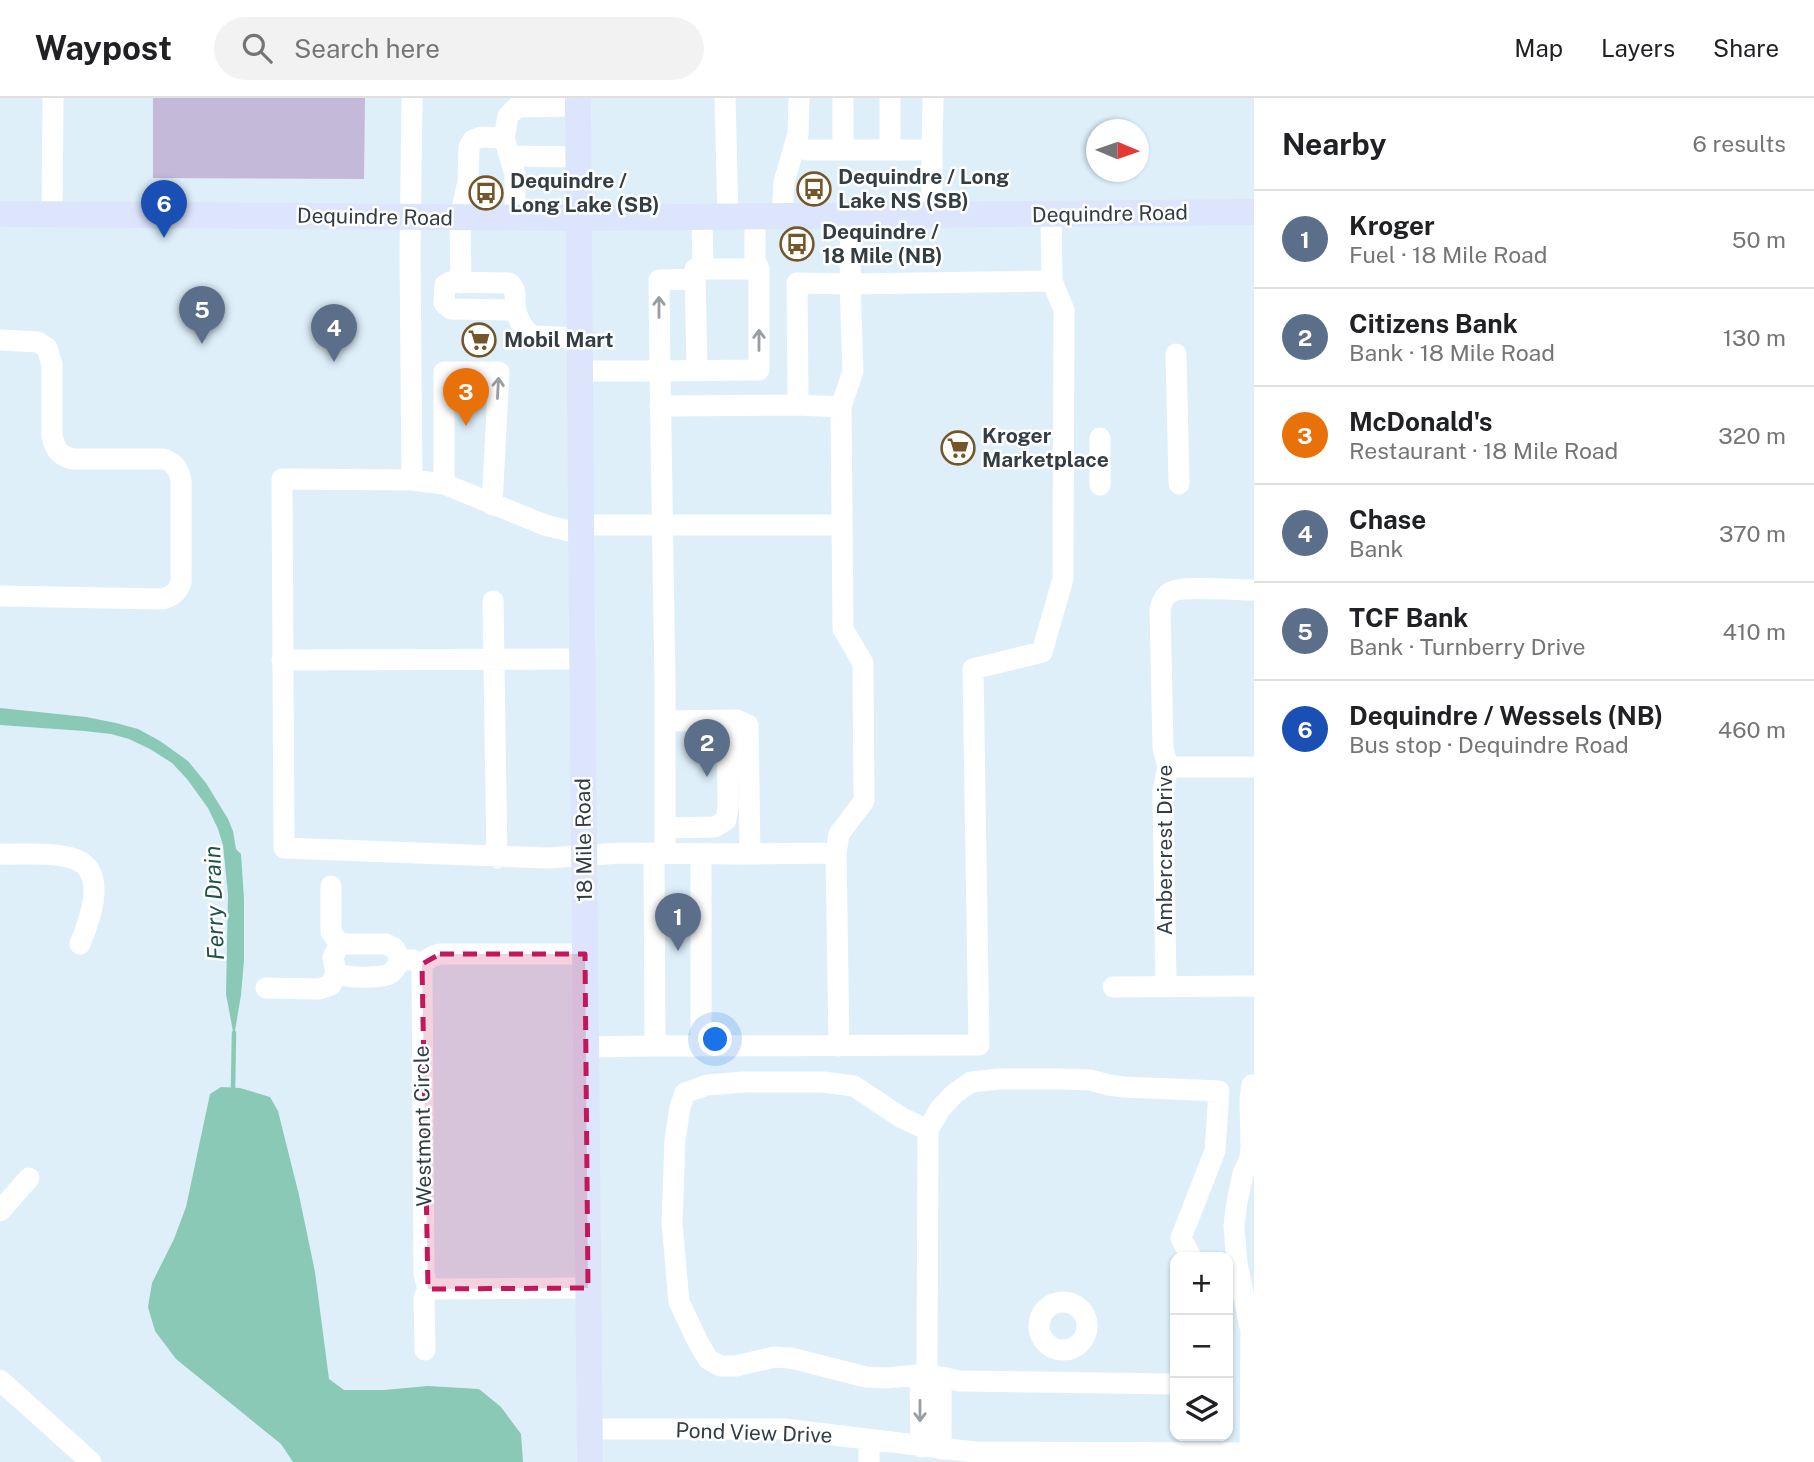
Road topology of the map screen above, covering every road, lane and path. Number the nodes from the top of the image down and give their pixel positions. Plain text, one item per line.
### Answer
1 (53, 98) edge
2 (412, 98) edge
3 (725, 98) edge
4 (799, 98) edge
5 (843, 98) edge
6 (890, 98) edge
7 (933, 98) edge
8 (578, 102) edge
9 (507, 147) junction
10 (807, 150) dead end
11 (843, 150) junction
12 (890, 150) junction
13 (932, 150) junction
14 (578, 158) junction
15 (1254, 212) edge
16 (0, 214) edge
17 (52, 214) junction
18 (1051, 215) junction
19 (851, 216) junction
20 (932, 216) junction
21 (411, 217) junction
22 (715, 217) junction
23 (755, 217) junction
24 (782, 217) junction
25 (460, 218) junction
26 (515, 218) junction
27 (578, 218) junction
28 (759, 269) junction
29 (699, 274) junction
30 (1052, 281) junction
31 (850, 284) junction
32 (580, 338) junction
33 (0, 341) edge
34 (1176, 354) dead end
35 (580, 371) junction
36 (660, 371) junction
37 (697, 371) junction
38 (412, 387) junction
39 (443, 387) junction
40 (798, 405) junction
41 (660, 406) junction
42 (841, 407) junction
43 (1100, 438) dead end
44 (412, 480) junction
45 (444, 484) junction
46 (1179, 484) dead end
47 (1100, 485) dead end
48 (492, 505) junction
49 (662, 524) junction
50 (842, 525) junction
51 (581, 530) junction
52 (1254, 590) edge
53 (0, 596) edge
54 (493, 601) dead end
55 (582, 659) junction
56 (282, 660) junction
57 (494, 660) junction
58 (727, 720) junction
59 (665, 721) junction
60 (1168, 767) junction
61 (1254, 767) edge
62 (665, 828) junction
63 (659, 853) junction
64 (836, 853) junction
65 (0, 854) edge
66 (701, 854) junction
67 (750, 854) junction
68 (584, 855) junction
69 (497, 858) junction
70 (331, 886) dead end
71 (80, 944) dead end
72 (340, 944) junction
73 (585, 954) junction
74 (401, 960) junction
75 (422, 964) junction
76 (336, 973) junction
77 (1166, 986) junction
78 (1254, 986) edge
79 (1113, 987) dead end
80 (266, 988) dead end
81 (655, 1046) junction
82 (701, 1046) junction
83 (839, 1046) junction
84 (586, 1047) junction
85 (1252, 1085) dead end
86 (928, 1130) junction
87 (29, 1178) dead end
88 (0, 1211) edge
89 (1188, 1252) edge
90 (588, 1288) junction
91 (428, 1289) junction
92 (425, 1350) dead end
93 (1065, 1351) dead end
94 (929, 1375) junction
95 (0, 1380) edge
96 (1064, 1382) junction
97 (1170, 1384) edge
98 (590, 1429) junction
99 (869, 1439) junction
100 (931, 1448) junction
101 (1252, 1453) edge
102 (91, 1462) edge
103 (590, 1462) edge
104 (869, 1462) edge

1 - 17 street
2 - 21 street
3 - 22 street
4 - 24 street
5 - 11 street
6 - 12 street
7 - 13 street
8 - 9 street
8 - 14 main road, 18 Mile Road
9 - 14 street
9 - 25 street
9 - 26 street
10 - 11 street
11 - 12 street
12 - 13 street
13 - 20 street
14 - 27 main road, 18 Mile Road
15 - 18 main road, Dequindre Road
16 - 17 main road, Dequindre Road
17 - 21 main road, Dequindre Road
18 - 20 main road, Dequindre Road
18 - 30 street
19 - 20 main road, Dequindre Road
19 - 24 main road, Dequindre Road
19 - 31 street
21 - 25 main road, Dequindre Road
21 - 38 street
22 - 23 main road, Dequindre Road
22 - 27 main road, Dequindre Road
22 - 29 street
23 - 24 main road, Dequindre Road
23 - 28 street
25 - 26 main road, Dequindre Road
25 - 32 street
26 - 27 main road, Dequindre Road
27 - 32 main road, 18 Mile Road
28 - 29 street
37 -> 28 street
36 -> 29 street
29 - 37 street
30 - 31 street
30 - 83 street
31 - 40 street
31 - 42 street
32 - 35 main road, 18 Mile Road
33 - 53 street
34 - 46 street
35 - 36 street
35 - 51 main road, 18 Mile Road
36 - 37 street
36 - 41 street
38 - 39 street
38 - 44 street
39 - 45 street
48 -> 39 street
40 - 41 street
40 - 42 street
41 - 49 street
42 - 50 street
43 - 47 street
44 - 45 street
44 - 56 street
45 - 48 street
48 - 51 street
49 - 50 street
49 - 51 street
49 - 59 street
50 - 64 street
51 - 55 main road, 18 Mile Road
52 - 60 street, Ambercrest Drive
54 - 57 street
55 - 57 street
55 - 68 main road, 18 Mile Road
56 - 57 street
56 - 69 street
57 - 69 street
58 - 59 street
58 - 62 street
58 - 67 street
59 - 62 street
60 - 61 street
60 - 77 street, Ambercrest Drive
62 - 63 street
63 - 66 street
63 - 68 street
63 - 81 street
64 - 67 street
64 - 83 street
65 - 71 street
66 - 67 street
66 - 82 street
68 - 69 street
68 - 73 main road, 18 Mile Road
70 - 72 street
72 - 74 street
72 - 76 street
73 - 75 street
73 - 84 main road, 18 Mile Road
74 - 75 street
74 - 76 street
75 - 91 street, Westmont Circle
76 - 80 street
77 - 78 street
77 - 79 street
81 - 82 street
81 - 84 street
82 - 83 street
84 - 90 main road, 18 Mile Road
85 - 101 street
86 - 89 street
86 - 94 street
86 - 94 street
87 - 88 street
90 - 91 street
90 - 98 main road, 18 Mile Road
91 - 92 street, Westmont Circle
93 - 96 street
94 - 96 street
94 - 100 street
95 - 102 street
96 - 97 street
98 - 99 street, Pond View Drive
98 - 103 main road, 18 Mile Road
99 - 100 street, Pond View Drive
99 - 104 street
100 - 101 street, Pond View Drive

